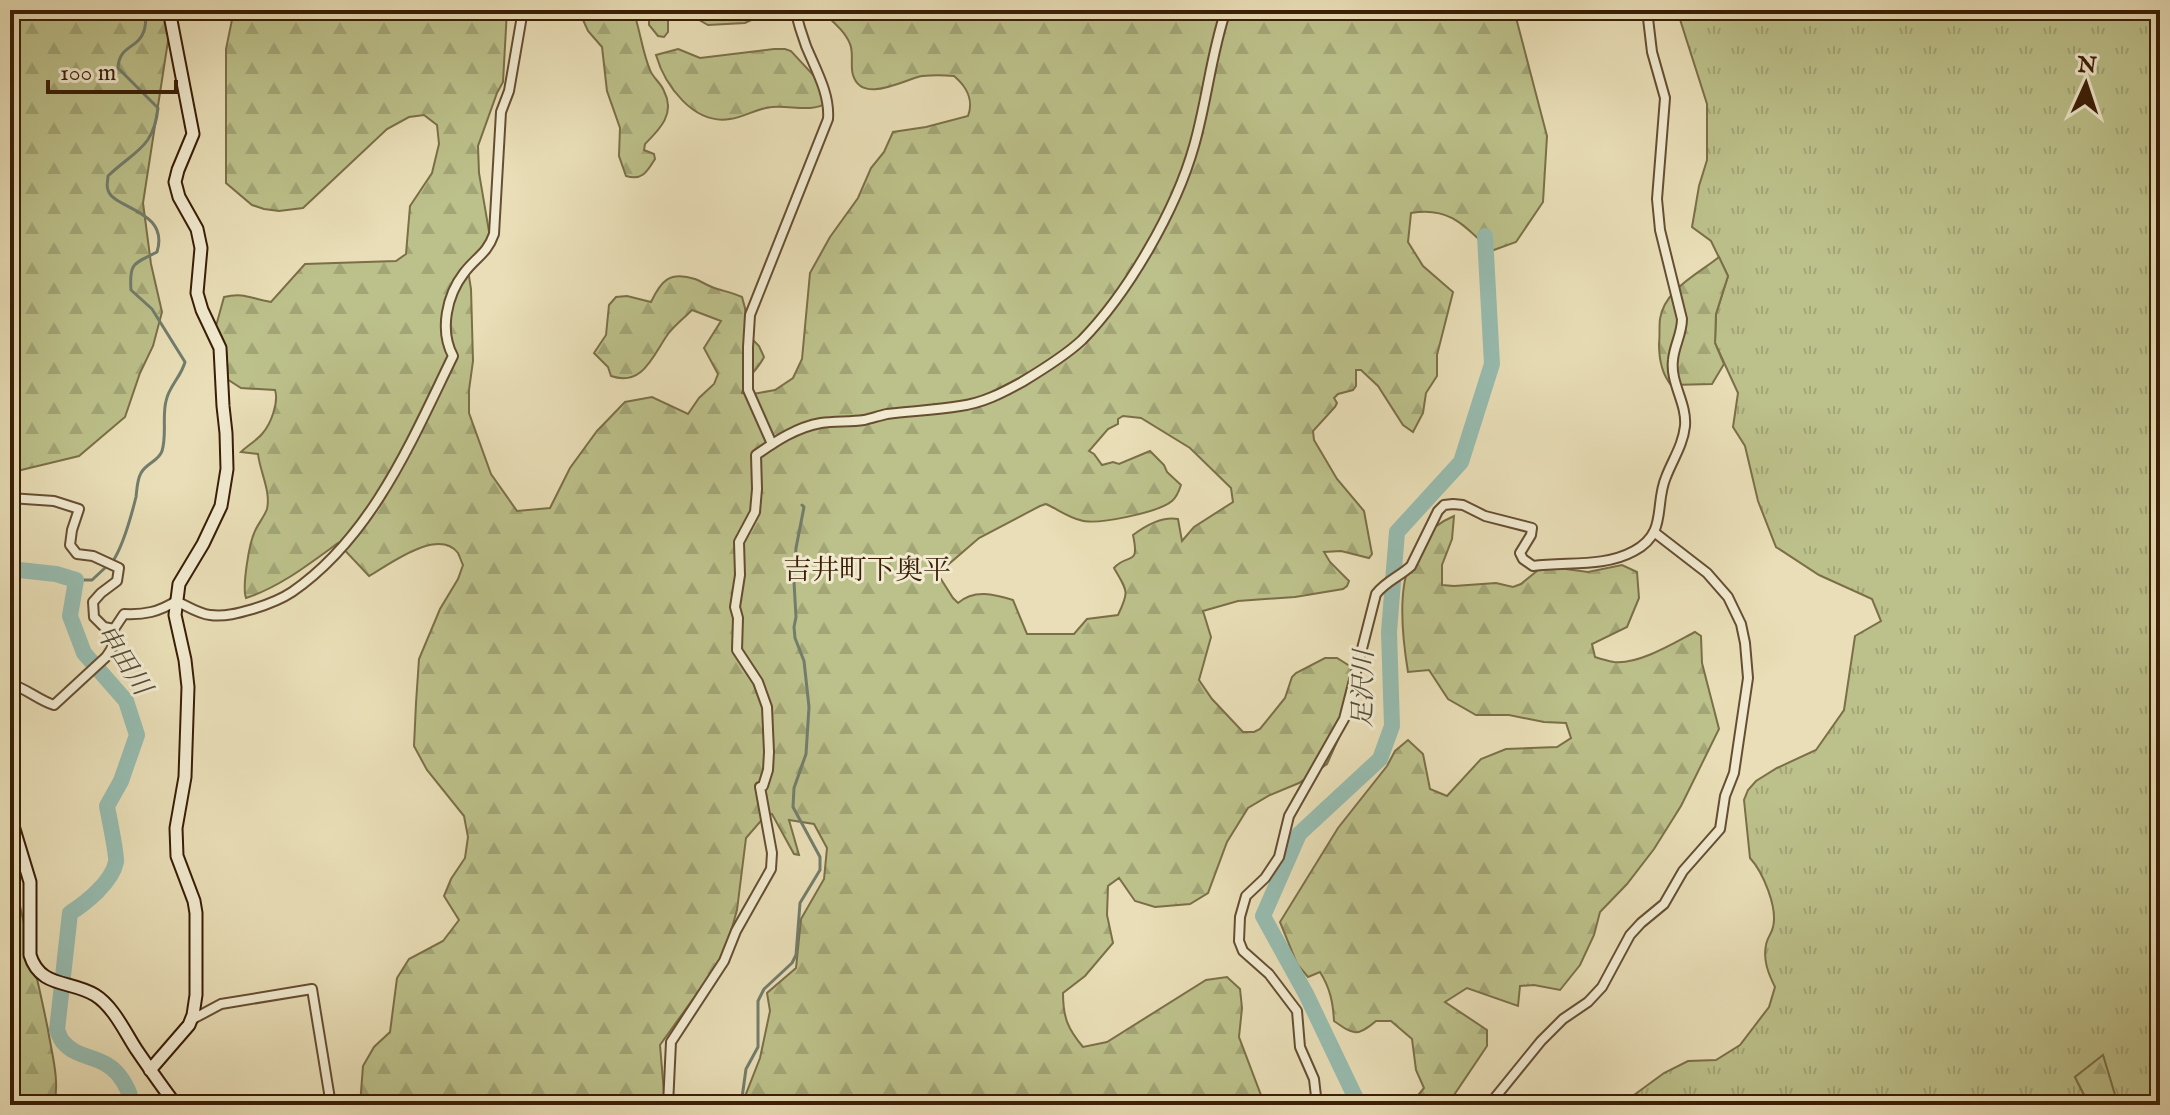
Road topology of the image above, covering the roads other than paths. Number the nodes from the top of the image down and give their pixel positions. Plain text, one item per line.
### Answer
1 (169, 10) edge
2 (523, 10) edge
3 (795, 10) edge
4 (1226, 10) edge
5 (1647, 10) edge
6 (772, 444) junction
7 (10, 498) edge
8 (1654, 532) junction
9 (176, 601) junction
10 (114, 629) junction
11 (10, 684) edge
12 (10, 816) edge
13 (191, 1021) junction
14 (150, 1070) junction
15 (176, 1105) edge
16 (331, 1105) edge
17 (668, 1105) edge
18 (1317, 1105) edge
19 (1489, 1105) edge

1 - 9 street
2 - 9 street
3 - 6 street
4 - 6 street
5 - 8 street
6 - 17 street
7 - 10 street
8 - 18 street
8 - 19 street
9 - 10 street
9 - 13 street
10 - 11 street
12 - 14 street
13 - 14 street
13 - 16 street
14 - 15 street

